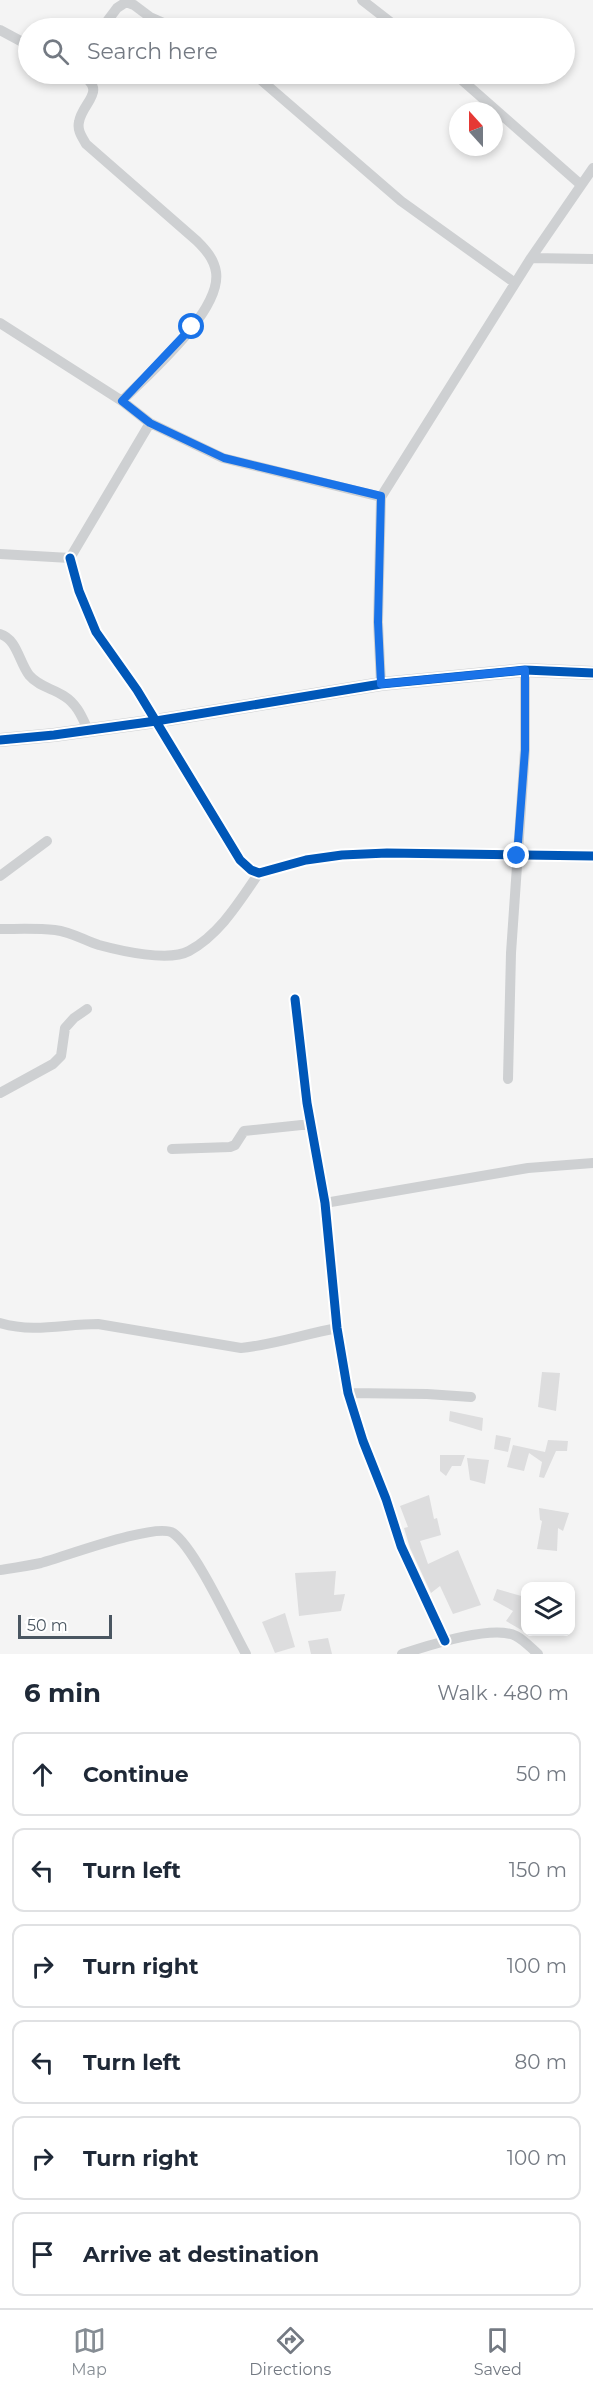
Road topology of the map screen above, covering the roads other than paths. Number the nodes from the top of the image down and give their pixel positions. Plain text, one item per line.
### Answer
1 (362, 0) edge
2 (110, 18) edge
3 (152, 18) edge
4 (385, 18) edge
5 (0, 30) edge
6 (18, 40) edge
7 (91, 84) edge
8 (266, 84) edge
9 (465, 84) edge
10 (593, 168) edge
11 (580, 184) junction
12 (531, 258) junction
13 (593, 259) edge
14 (515, 283) junction
15 (0, 323) edge
16 (122, 401) junction
17 (150, 423) junction
18 (381, 496) junction
19 (0, 554) edge
20 (70, 558) junction
21 (0, 634) edge
22 (525, 670) junction
23 (593, 673) edge
24 (381, 684) junction
25 (156, 721) junction
26 (88, 730) junction
27 (0, 740) edge
28 (47, 841) dead end
29 (593, 855) edge
30 (517, 856) junction
31 (259, 873) junction
32 (0, 876) edge
33 (0, 929) edge
34 (295, 999) dead end
35 (87, 1010) dead end
36 (508, 1078) dead end
37 (0, 1093) edge
38 (311, 1124) junction
39 (172, 1149) dead end
40 (593, 1163) edge
41 (325, 1203) junction
42 (0, 1323) edge
43 (337, 1328) junction
44 (348, 1393) junction
45 (471, 1397) dead end
46 (0, 1570) edge
47 (445, 1641) junction
48 (246, 1654) edge
49 (402, 1654) edge
50 (538, 1654) edge

1 - 4 street
2 - 3 street
5 - 6 street
7 - 16 street
8 - 14 street
9 - 11 street
10 - 11 street
11 - 12 street
12 - 13 street
12 - 14 street
14 - 18 street
15 - 16 street
16 - 17 street
17 - 18 street
17 - 20 street
18 - 24 street
19 - 20 street
20 - 25 street
21 - 26 street
22 - 23 street
22 - 24 street
22 - 30 street
24 - 25 street
25 - 26 street
25 - 31 street
26 - 27 street
28 - 32 street
29 - 30 street
30 - 31 street
30 - 36 street
31 - 33 street
34 - 38 street
35 - 37 street
38 - 39 street
38 - 41 street
40 - 41 street
41 - 43 street
42 - 43 street
43 - 44 street
44 - 45 street
44 - 47 street
46 - 48 street
47 - 49 street
47 - 50 street

